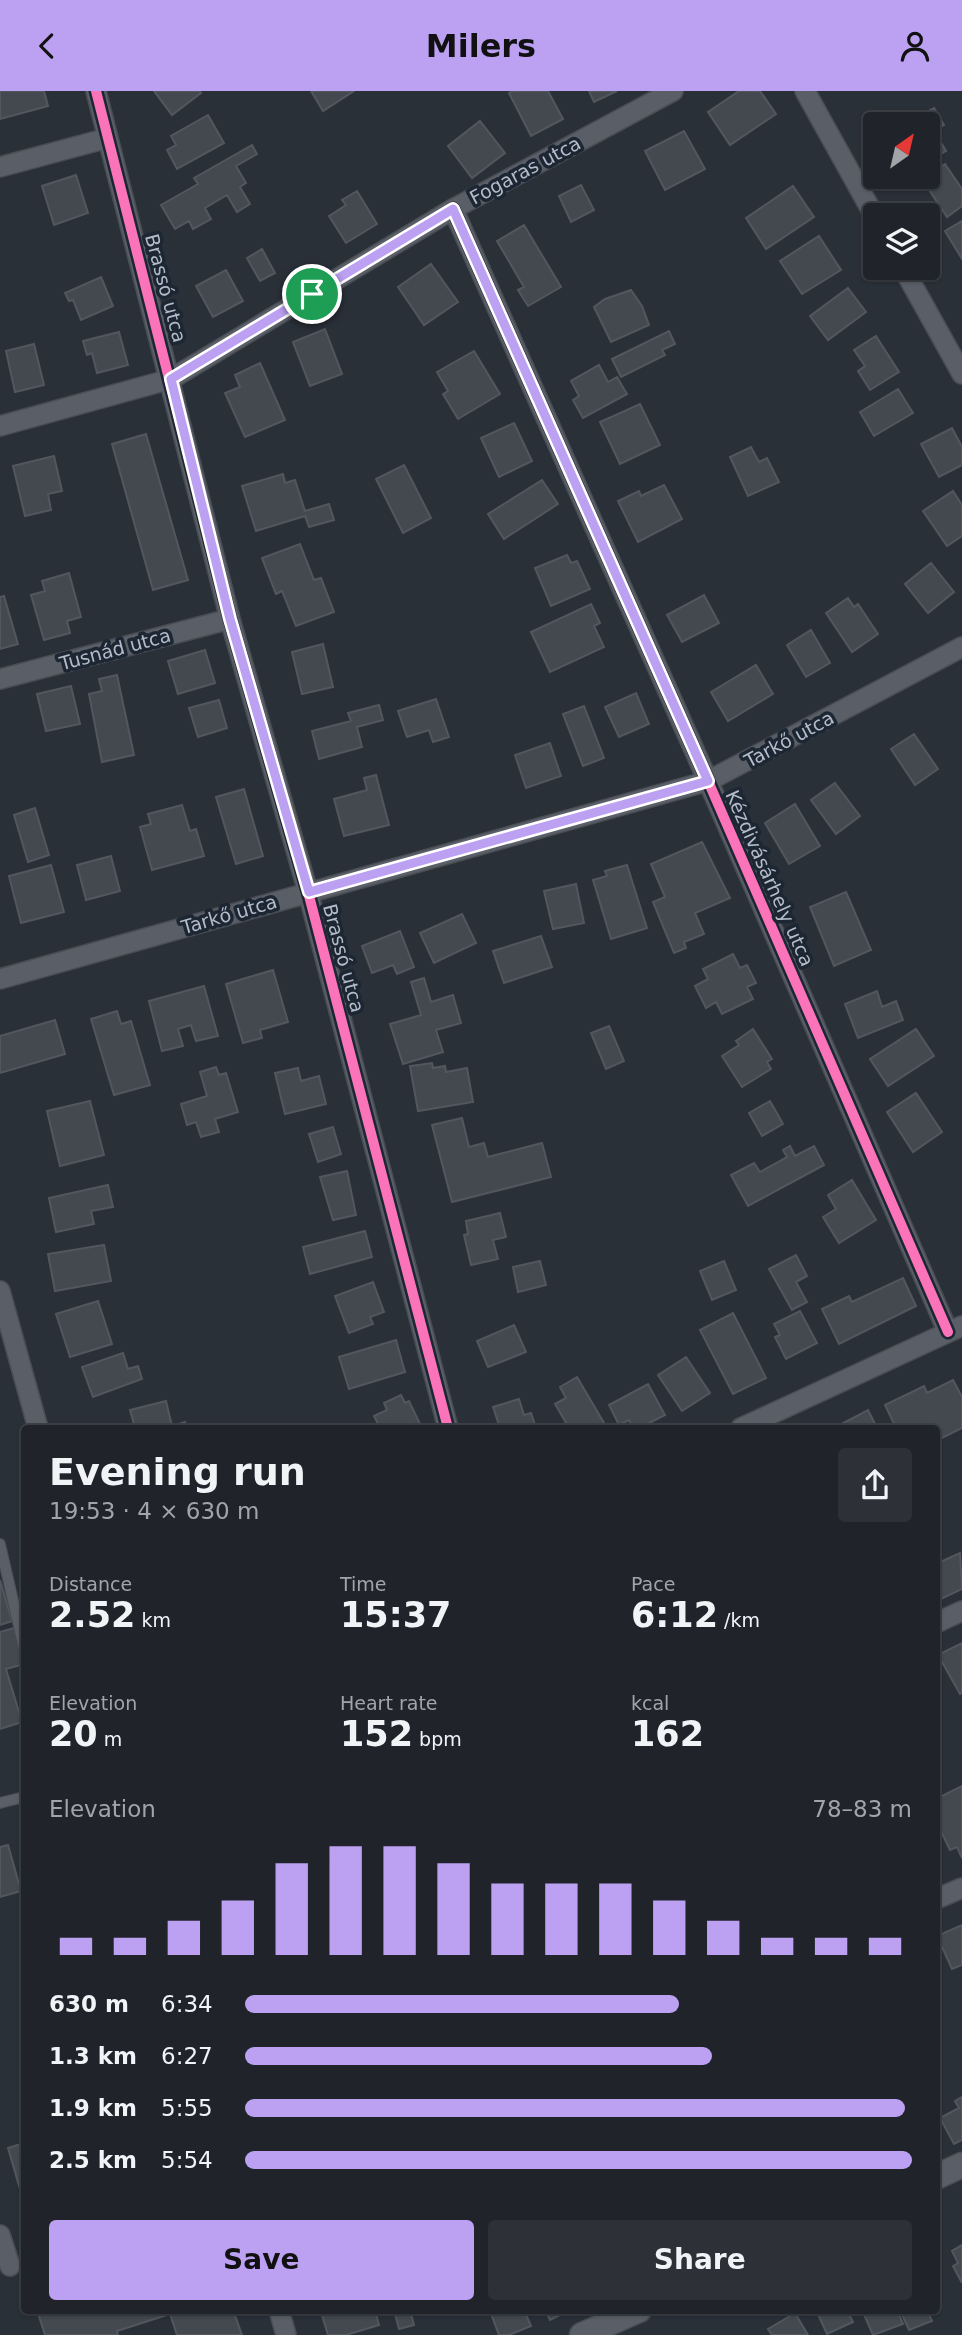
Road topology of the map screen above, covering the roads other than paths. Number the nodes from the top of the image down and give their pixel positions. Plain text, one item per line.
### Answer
1 (96, 91) edge
2 (673, 91) edge
3 (805, 91) edge
4 (108, 138) junction
5 (0, 167) edge
6 (867, 203) edge
7 (453, 209) junction
8 (910, 280) edge
9 (962, 374) edge
10 (171, 379) junction
11 (0, 426) edge
12 (230, 619) junction
13 (962, 647) edge
14 (0, 679) edge
15 (708, 781) junction
16 (309, 892) junction
17 (0, 979) edge
18 (0, 1291) edge
19 (955, 1329) edge
20 (37, 1425) edge
21 (447, 1425) edge
22 (747, 1425) edge
23 (0, 1544) edge
24 (962, 1611) edge
25 (940, 1621) edge
26 (21, 1635) edge
27 (21, 1798) edge
28 (0, 1803) edge
29 (962, 1888) edge
30 (940, 1897) edge
31 (962, 2165) edge
32 (940, 2175) edge
33 (0, 2235) edge
34 (12, 2266) edge
35 (280, 2314) edge
36 (630, 2314) edge
37 (286, 2335) edge
38 (582, 2335) edge

1 - 4 street, Brassó utca
2 - 7 street, Fogaras utca
3 - 6 street
4 - 5 street
4 - 10 street, Brassó utca
7 - 10 street, Fogaras utca
7 - 15 street, Kézdivásárhely utca
8 - 9 street
10 - 11 street, Fogaras utca
10 - 12 street, Brassó utca
12 - 14 street, Tusnád utca
12 - 16 street, Brassó utca
13 - 15 street, Tarkő utca
15 - 16 street, Tarkő utca
15 - 19 street, Kézdivásárhely utca
16 - 17 street, Tarkő utca
16 - 21 street, Brassó utca
18 - 20 street
19 - 22 street
23 - 26 lane
24 - 25 street
27 - 28 lane
29 - 30 street
31 - 32 street
33 - 34 street
35 - 37 street
36 - 38 street

